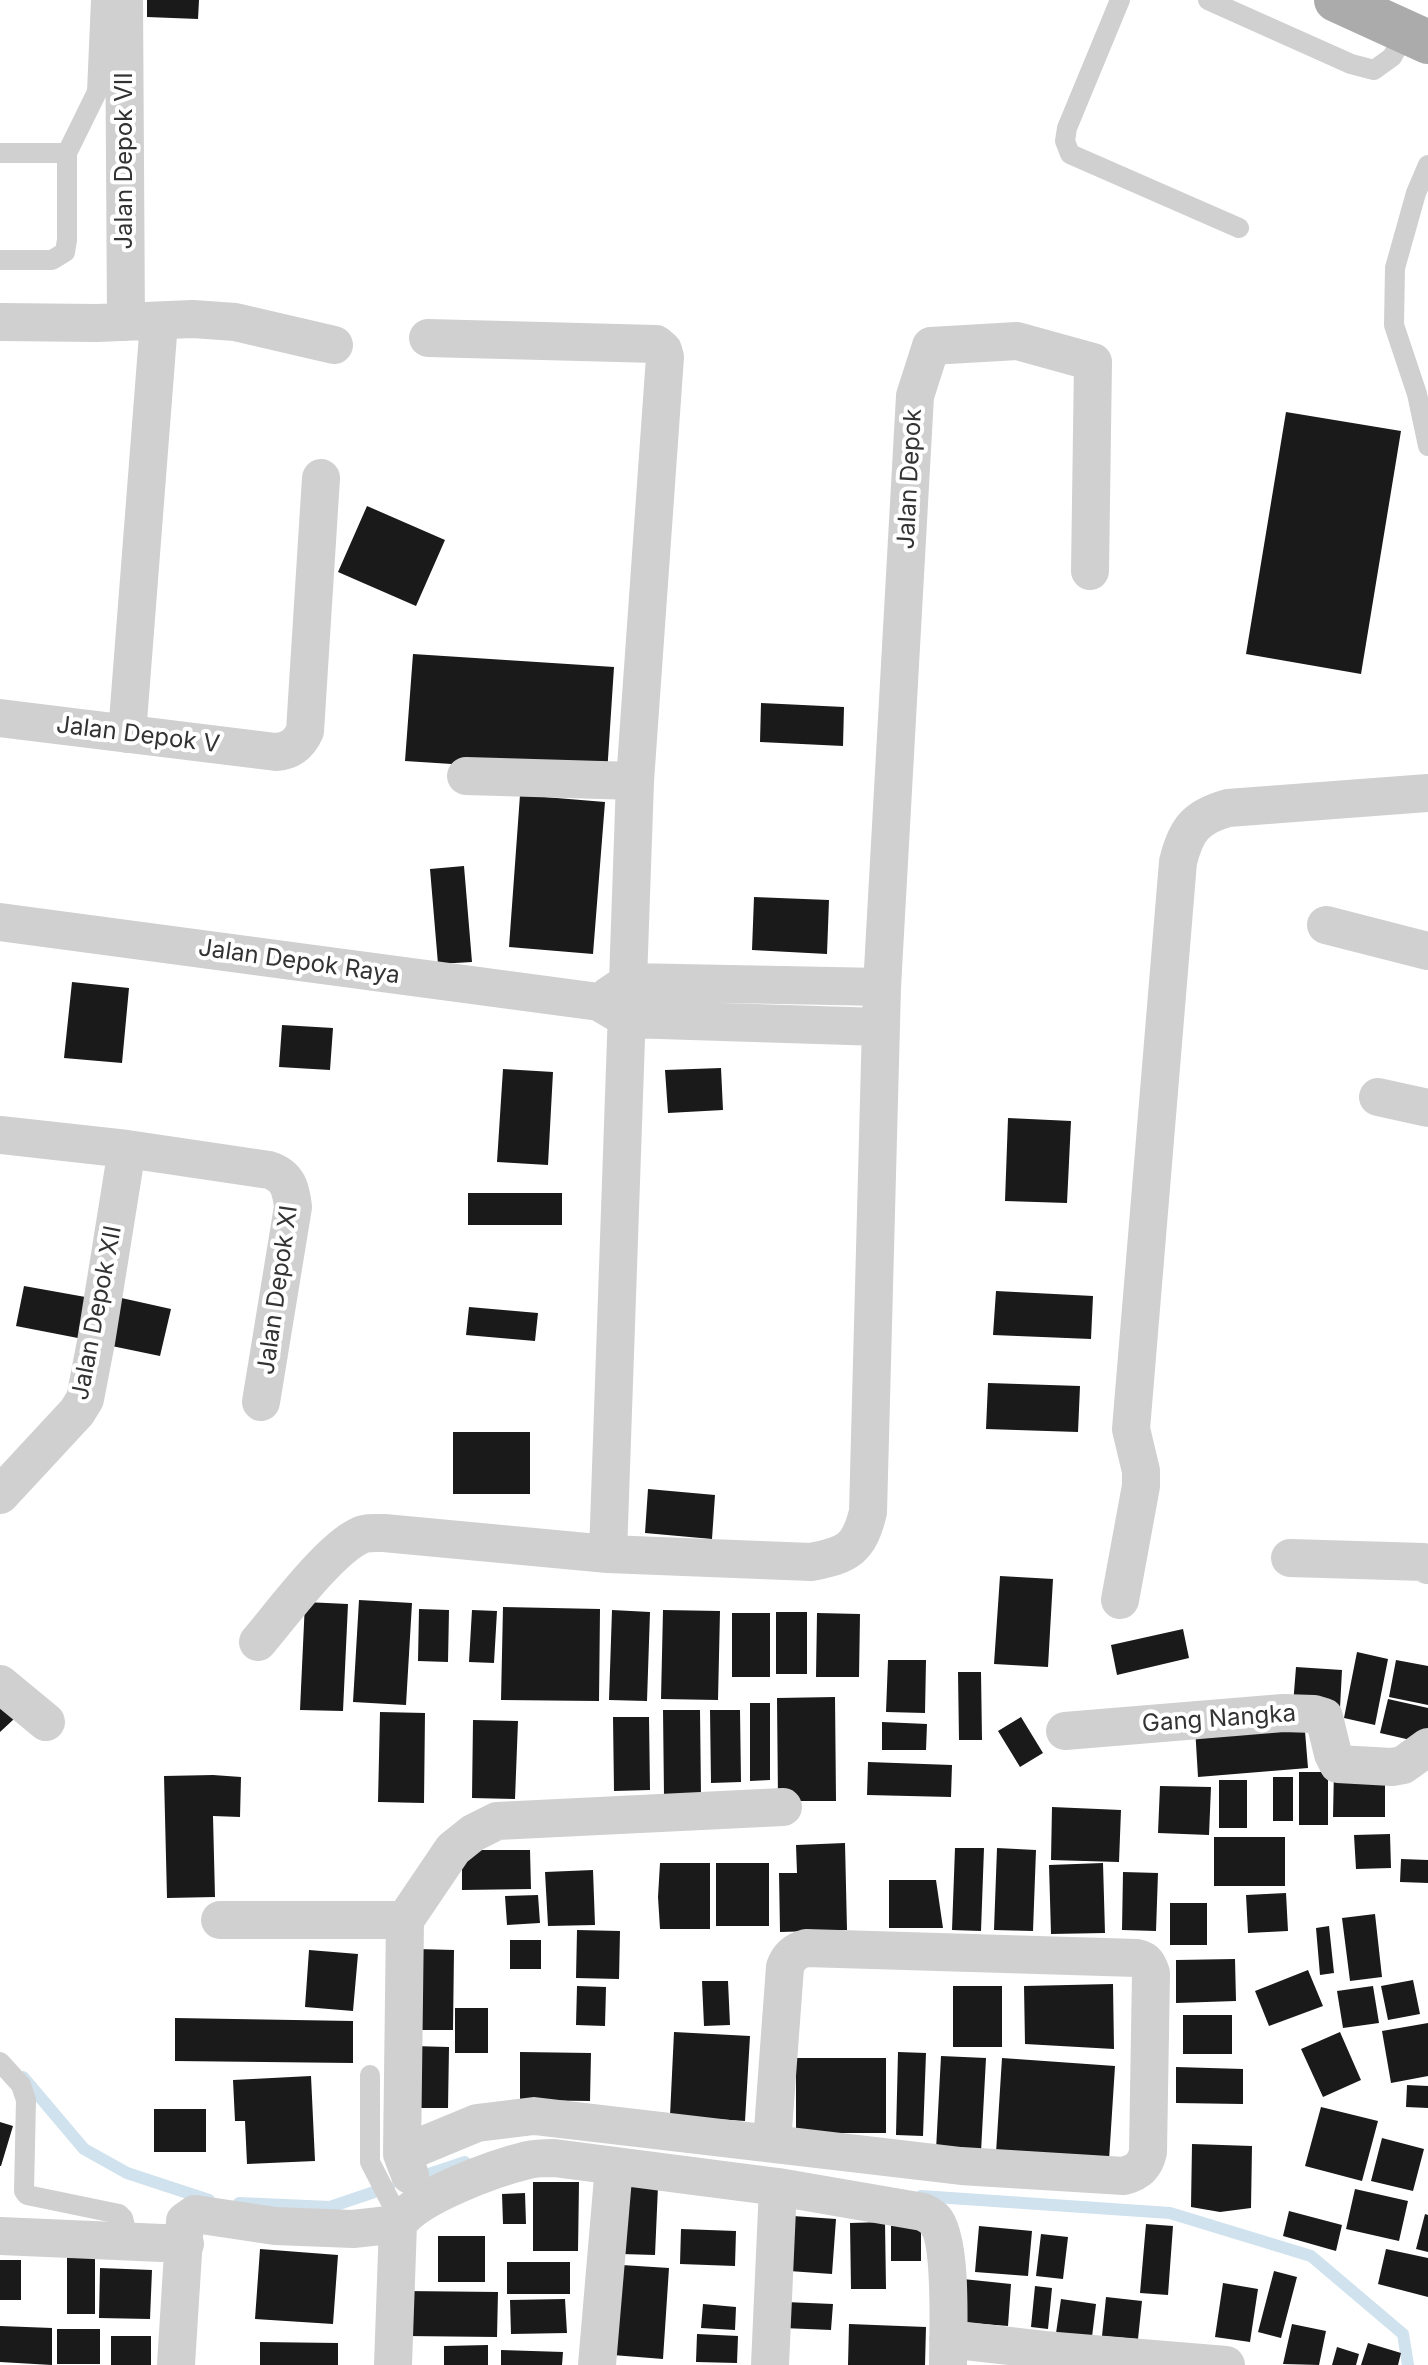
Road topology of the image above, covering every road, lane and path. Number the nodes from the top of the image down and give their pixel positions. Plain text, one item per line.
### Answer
1 (101, 0) edge
2 (124, 0) edge
3 (1120, 0) edge
4 (1208, 0) edge
5 (1336, 0) edge
6 (1417, 37) edge
7 (0, 153) edge
8 (67, 153) junction
9 (1428, 165) edge
10 (1239, 228) dead end
11 (0, 260) edge
12 (0, 322) edge
13 (142, 322) junction
14 (428, 338) dead end
15 (334, 345) dead end
16 (1428, 446) edge
17 (321, 478) dead end
18 (1090, 571) dead end
19 (0, 718) edge
20 (127, 734) junction
21 (466, 776) dead end
22 (635, 781) junction
23 (1428, 793) edge
24 (0, 922) edge
25 (1326, 925) dead end
26 (1428, 951) edge
27 (882, 987) junction
28 (619, 1001) junction
29 (881, 1027) junction
30 (1378, 1097) dead end
31 (1428, 1108) edge
32 (0, 1135) edge
33 (127, 1149) junction
34 (261, 1402) dead end
35 (0, 1495) edge
36 (608, 1554) junction
37 (1290, 1558) dead end
38 (1428, 1565) edge
39 (1120, 1600) dead end
40 (258, 1642) dead end
41 (0, 1684) edge
42 (46, 1722) dead end
43 (1065, 1731) dead end
44 (1428, 1747) edge
45 (783, 1807) dead end
46 (220, 1920) dead end
47 (405, 1920) junction
48 (0, 2062) edge
49 (370, 2075) dead end
50 (772, 2143) junction
51 (614, 2166) junction
52 (778, 2187) junction
53 (402, 2191) junction
54 (0, 2236) edge
55 (129, 2242) junction
56 (185, 2244) junction
57 (948, 2352) edge
58 (176, 2365) edge
59 (393, 2365) edge
60 (597, 2365) edge
61 (770, 2365) edge
62 (1226, 2365) edge

1 - 8 lane
2 - 13 street, Jalan Depok VII
3 - 10 lane
4 - 6 lane
5 - 6 main road
7 - 8 lane
8 - 11 lane
9 - 16 lane
12 - 13 street
13 - 15 street
13 - 20 street, Jalan Depok VII
14 - 22 street
17 - 20 street, Jalan Depok V
18 - 27 street, Jalan Depok
19 - 20 street, Jalan Depok V
21 - 22 street
22 - 28 street
23 - 39 street
24 - 28 street, Jalan Depok Raya
25 - 26 street
27 - 28 street
27 - 29 street, Jalan Depok
28 - 29 street
28 - 36 street
29 - 36 street, Jalan Depok
30 - 31 street
32 - 33 street
33 - 34 street, Jalan Depok XI
33 - 35 street, Jalan Depok XII
36 - 40 street, Jalan Depok
37 - 38 street
41 - 42 street
43 - 44 street, Gang Nangka
45 - 47 street
46 - 47 street
47 - 53 street
48 - 55 lane
49 - 53 lane
50 - 50 street
50 - 53 street
51 - 52 street
51 - 53 street
51 - 60 street
52 - 57 street
52 - 61 street
53 - 56 street
53 - 59 street
54 - 55 street
55 - 56 street
56 - 58 street
57 - 62 street

